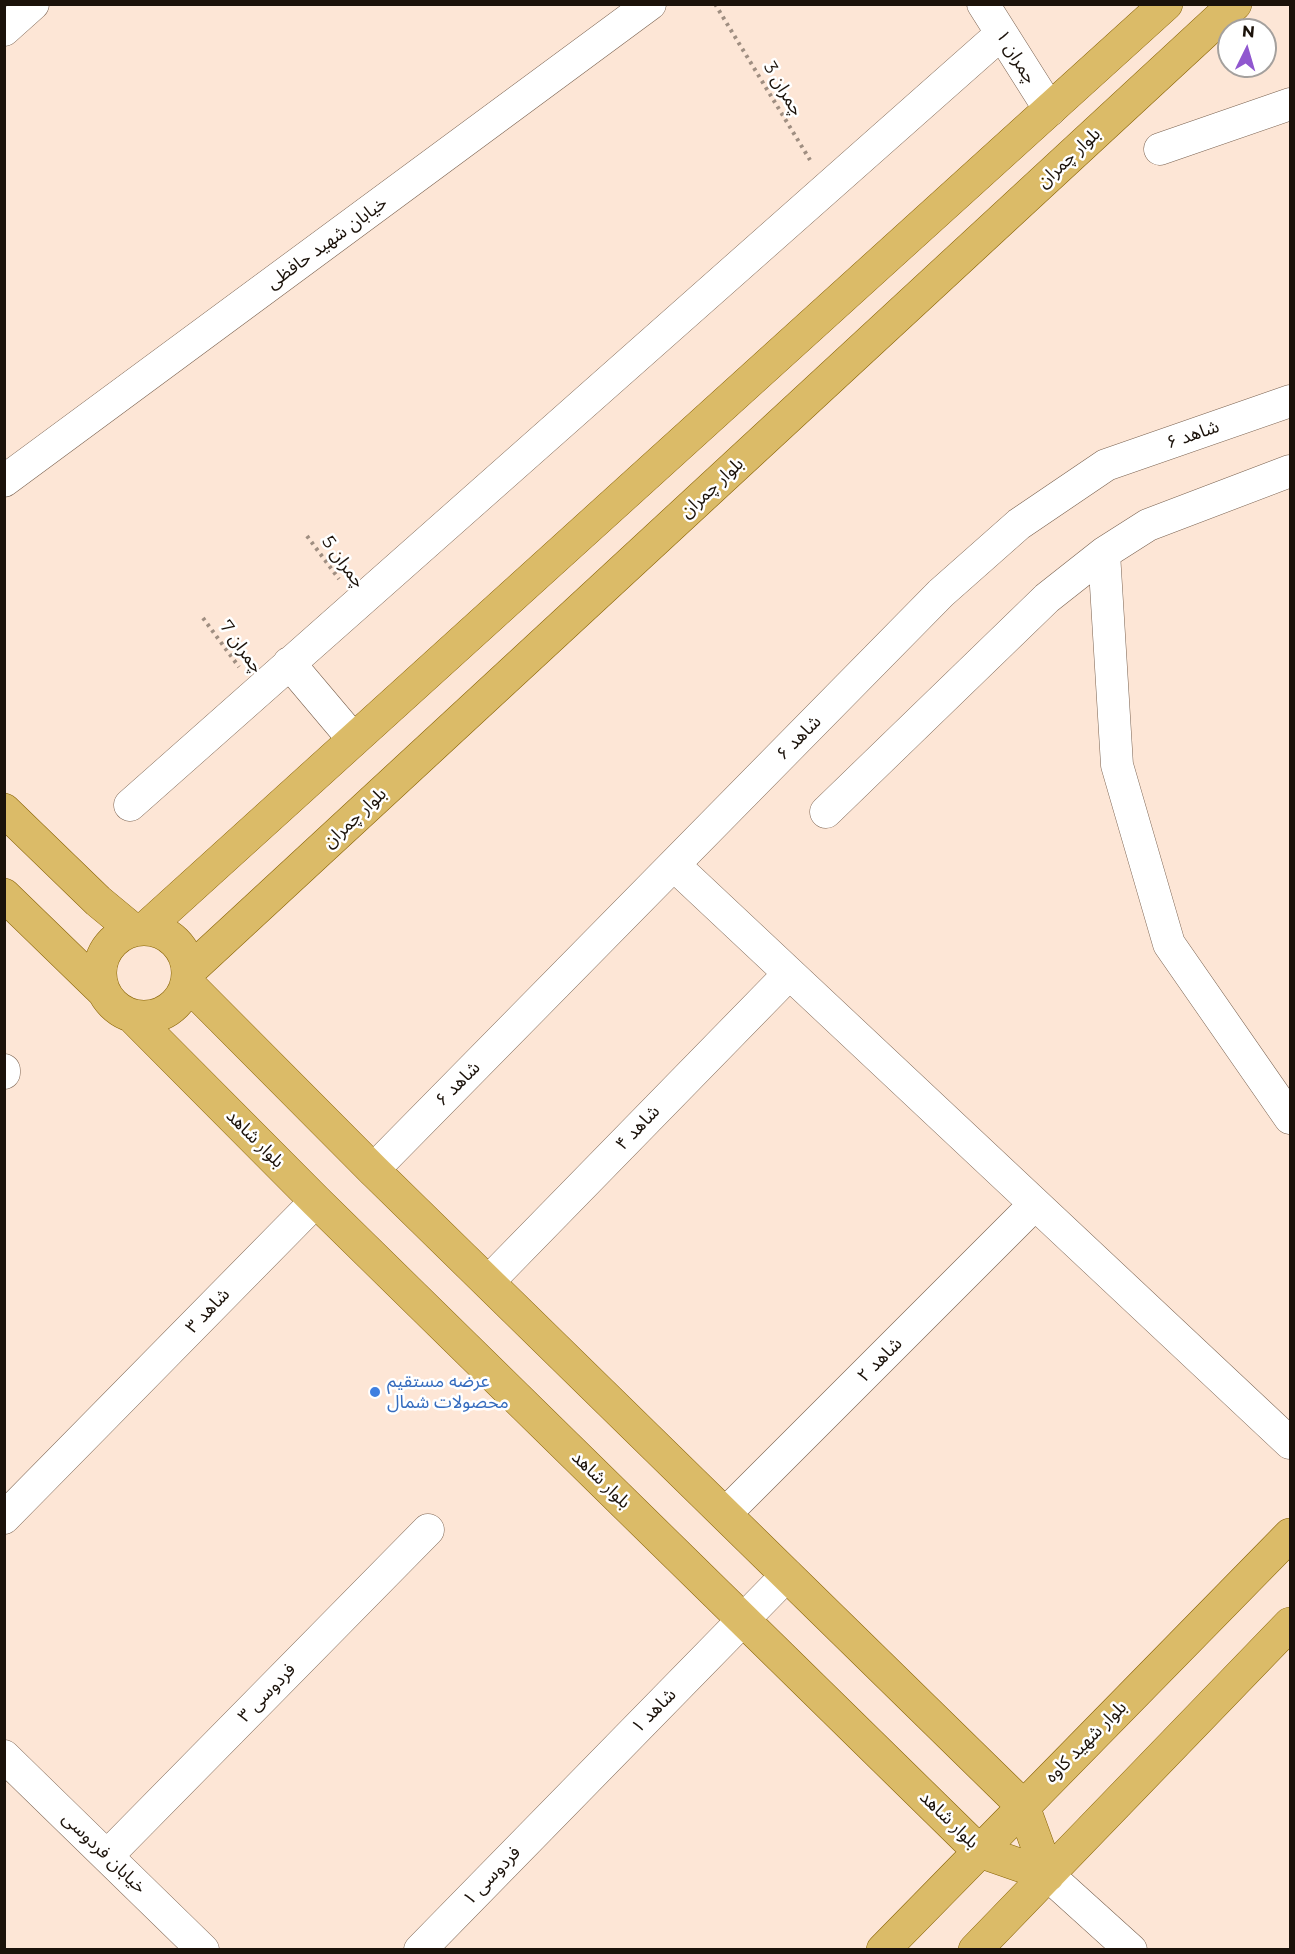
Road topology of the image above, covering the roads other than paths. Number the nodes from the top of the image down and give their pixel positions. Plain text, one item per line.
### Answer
1 (33, 4) edge
2 (650, 4) edge
3 (983, 4) edge
4 (1166, 4) edge
5 (1235, 4) edge
6 (4, 30) edge
7 (1001, 34) junction
8 (1290, 104) edge
9 (1050, 110) junction
10 (1161, 150) dead end
11 (861, 280) junction
12 (894, 320) junction
13 (1290, 401) edge
14 (1290, 471) edge
15 (4, 481) edge
16 (1104, 553) junction
17 (289, 663) junction
18 (354, 740) junction
19 (130, 805) dead end
20 (4, 810) edge
21 (826, 812) dead end
22 (674, 865) junction
23 (4, 895) edge
24 (140, 929) junction
25 (789, 974) junction
26 (188, 977) junction
27 (103, 991) junction
28 (132, 1016) junction
29 (1290, 1118) edge
30 (373, 1170) junction
31 (316, 1201) junction
32 (1034, 1205) junction
33 (488, 1282) junction
34 (1290, 1443) edge
35 (725, 1514) junction
36 (4, 1518) edge
37 (428, 1530) dead end
38 (1290, 1535) edge
39 (787, 1575) junction
40 (744, 1620) junction
41 (1290, 1624) edge
42 (4, 1756) edge
43 (565, 1802) joint
44 (1023, 1806) junction
45 (979, 1851) junction
46 (107, 1856) junction
47 (1048, 1875) junction
48 (203, 1950) edge
49 (420, 1950) edge
50 (883, 1950) edge
51 (975, 1950) edge
52 (1131, 1950) edge

1 - 6 street
2 - 15 street, خیابان شهید حافظی
3 - 7 street, چمران ۱
4 - 9 main road
5 - 12 main road, بلوار چمران
7 - 9 street, چمران ۱
7 - 17 street
8 - 10 street
9 - 11 main road
11 - 12 main road
11 - 18 main road
12 - 26 main road, بلوار چمران
13 - 22 street, شاهد ۶
14 - 16 street
16 - 21 street
16 - 29 street
17 - 18 street
17 - 19 street
18 - 24 main road
20 - 24 main road
22 - 25 street
22 - 30 street, شاهد ۶
23 - 27 main road
24 - 26 main road
24 - 27 main road
25 - 32 street
25 - 33 street, شاهد ۴
26 - 28 main road
26 - 30 main road
27 - 28 main road
28 - 31 main road, بلوار شاهد
30 - 33 main road
31 - 36 street, شاهد ۳
31 - 40 main road, بلوار شاهد
32 - 34 street
32 - 35 street, شاهد ۲
33 - 35 main road
35 - 39 main road
37 - 46 street, فردوسی ۳
38 - 44 main road, بلوار شهید کاوه
39 - 40 street, شاهد ۱
39 - 44 main road
40 - 43 street, شاهد ۱
40 - 45 main road, بلوار شاهد
41 - 47 main road
42 - 46 street, خیابان فردوسی
43 - 49 street, فردوسی ۱
44 - 45 main road, بلوار شهید کاوه
44 - 47 main road
45 - 47 main road, بلوار شاهد
45 - 50 main road, بلوار شهید کاوه
46 - 48 street, خیابان فردوسی
47 - 51 main road
47 - 52 street

